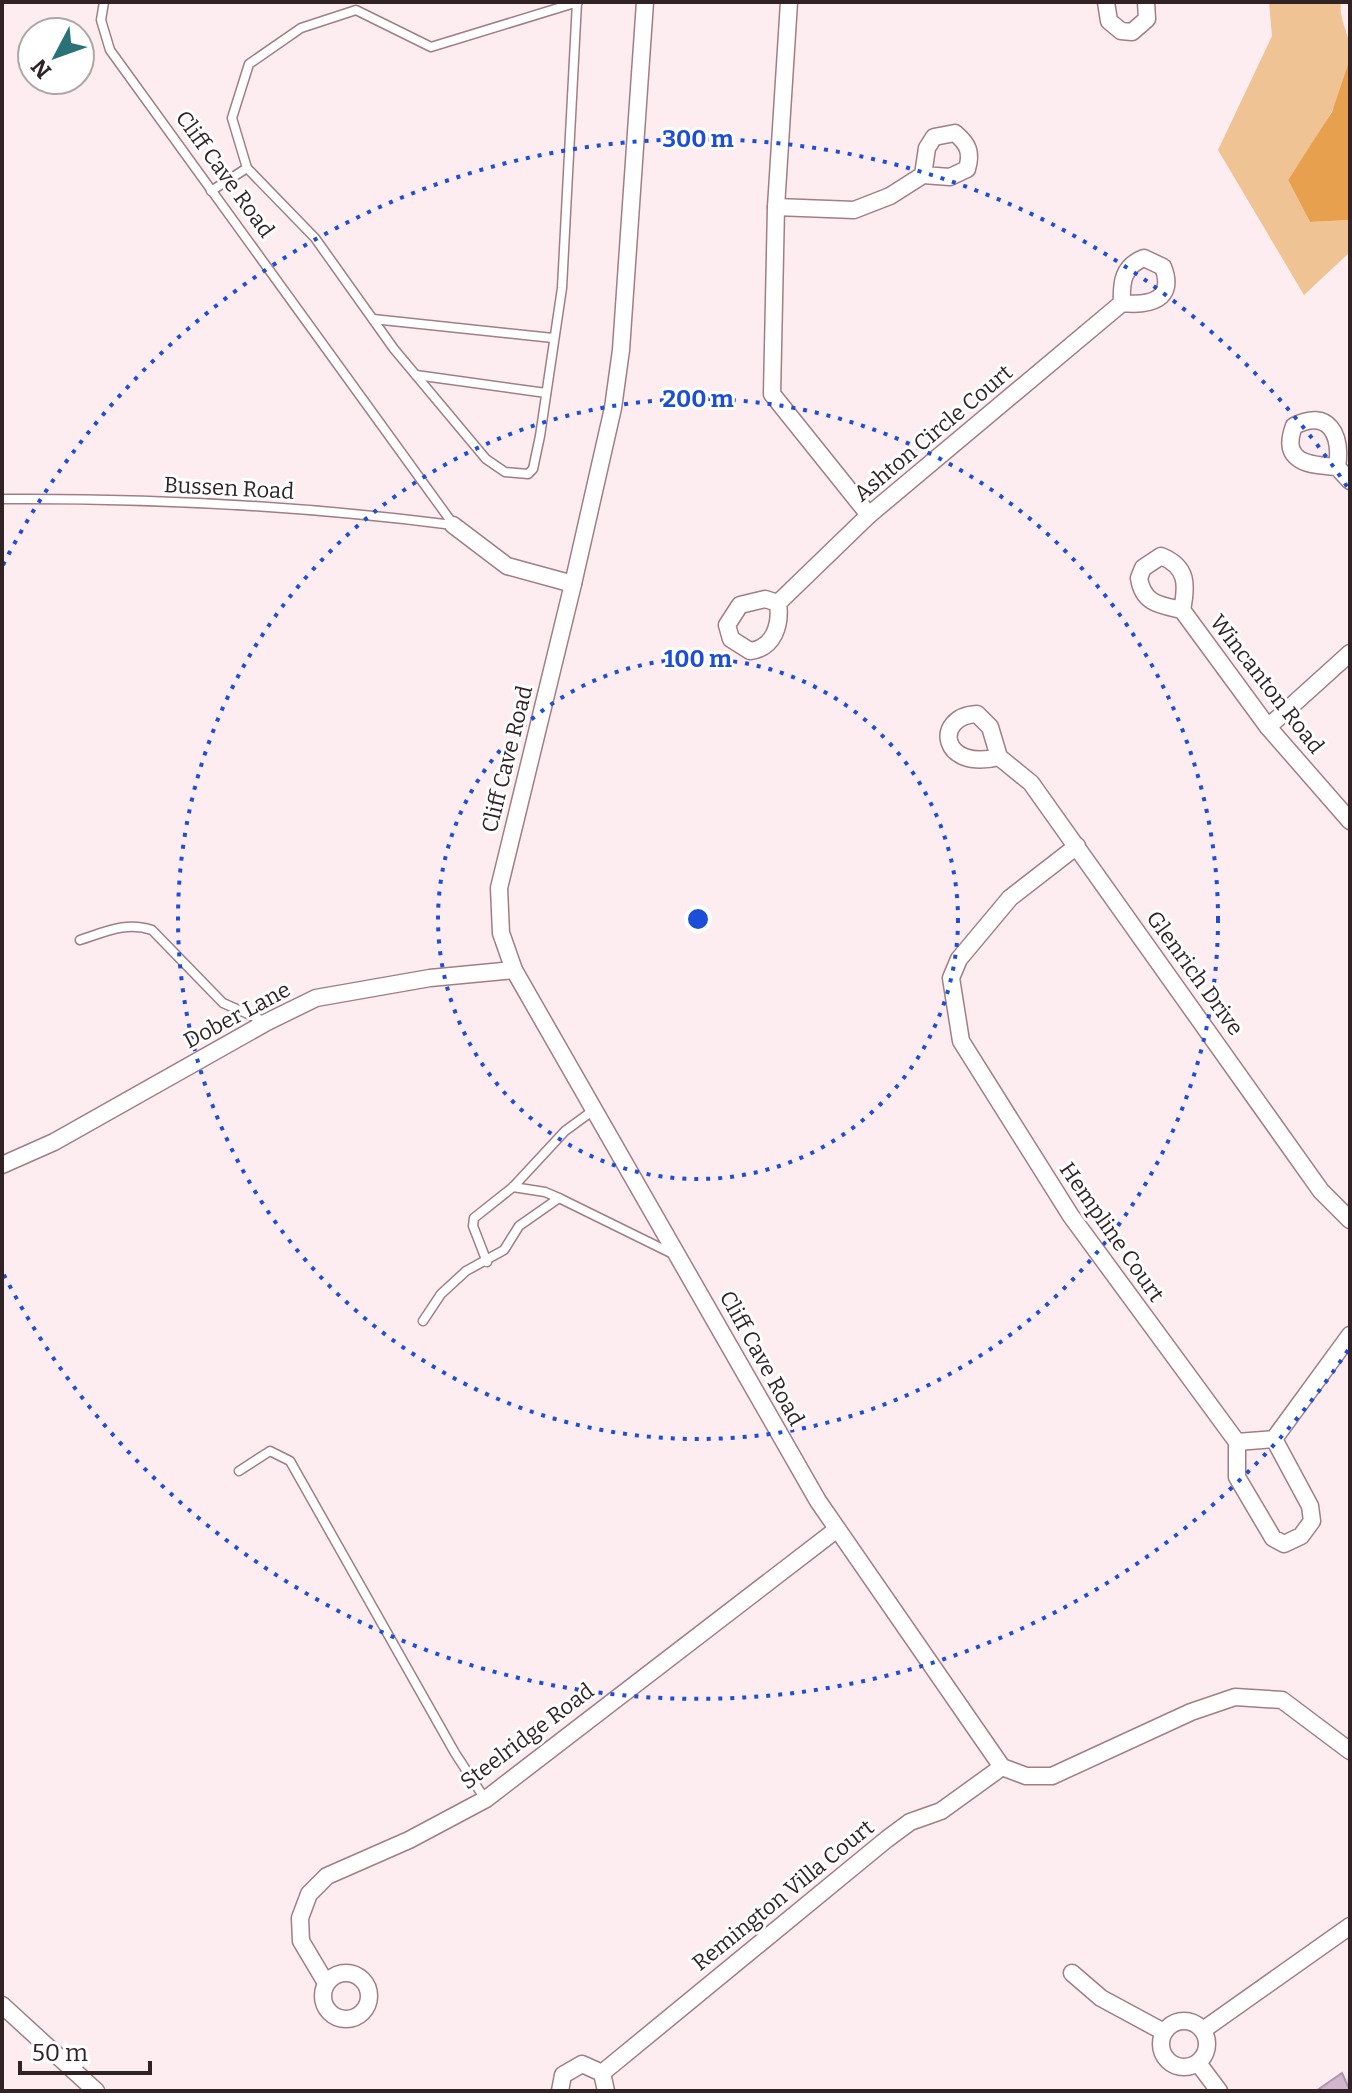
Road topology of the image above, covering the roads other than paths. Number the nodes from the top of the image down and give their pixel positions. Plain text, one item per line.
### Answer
1 (104, 2) edge
2 (578, 2) edge
3 (645, 2) edge
4 (789, 2) edge
5 (1106, 2) edge
6 (1146, 2) edge
7 (247, 168) junction
8 (923, 175) dead end
9 (211, 191) junction
10 (776, 207) junction
11 (1122, 303) dead end
12 (373, 319) junction
13 (553, 338) junction
14 (416, 375) junction
15 (546, 393) junction
16 (1337, 467) dead end
17 (1350, 481) edge
18 (2, 499) edge
19 (869, 515) junction
20 (453, 525) junction
21 (573, 584) junction
22 (778, 603) dead end
23 (1182, 610) dead end
24 (1350, 653) edge
25 (1268, 727) junction
26 (999, 757) dead end
27 (1350, 821) edge
28 (1077, 846) junction
29 (80, 940) dead end
30 (514, 970) junction
31 (267, 1022) junction
32 (595, 1108) junction
33 (2, 1165) edge
34 (513, 1187) junction
35 (559, 1198) junction
36 (1350, 1220) edge
37 (681, 1258) junction
38 (487, 1262) junction
39 (423, 1321) dead end
40 (1350, 1335) edge
41 (1274, 1439) junction
42 (1237, 1442) junction
43 (239, 1471) dead end
44 (836, 1530) junction
45 (1350, 1751) edge
46 (1002, 1767) junction
47 (486, 1799) junction
48 (1350, 1926) edge
49 (1072, 1973) dead end
50 (326, 1983) dead end
51 (2, 2005) edge
52 (1203, 2030) junction
53 (1164, 2032) junction
54 (1198, 2063) junction
55 (602, 2073) junction
56 (96, 2091) edge
57 (560, 2091) edge
58 (606, 2091) edge
59 (1219, 2091) edge

1 - 9 lane, Cliff Cave Road
2 - 7 lane
2 - 13 lane
3 - 21 street, Cliff Cave Road
4 - 10 street
5 - 6 street
7 - 9 lane
7 - 12 lane
8 - 10 street
9 - 20 lane, Cliff Cave Road
10 - 19 street
11 - 19 street, Ashton Circle Court
12 - 13 lane
12 - 14 lane
13 - 15 lane
14 - 15 lane
14 - 15 lane
16 - 17 street
18 - 20 lane, Bussen Road
19 - 22 street, Ashton Circle Court
20 - 21 street, Cliff Cave Road
21 - 30 street, Cliff Cave Road
23 - 25 street, Wincanton Road
24 - 25 street
25 - 27 street, Wincanton Road
26 - 28 street, Glenrich Drive
28 - 36 street, Glenrich Drive
28 - 42 street, Hempline Court
29 - 31 lane
30 - 31 street, Dober Lane
30 - 32 street, Cliff Cave Road
31 - 33 street, Dober Lane
32 - 34 lane
32 - 37 street, Cliff Cave Road
34 - 35 lane
34 - 38 lane
35 - 37 lane
35 - 38 lane
37 - 44 street, Cliff Cave Road
38 - 39 lane
40 - 41 street
41 - 42 street
41 - 42 street
43 - 47 lane
44 - 46 street, Cliff Cave Road
44 - 47 street, Steelridge Road
45 - 46 street
46 - 55 street, Remington Villa Court
47 - 50 street, Steelridge Road
48 - 52 street
49 - 53 street
51 - 56 street
52 - 53 street
52 - 54 street
53 - 54 street
54 - 59 street
55 - 57 street
55 - 58 street

